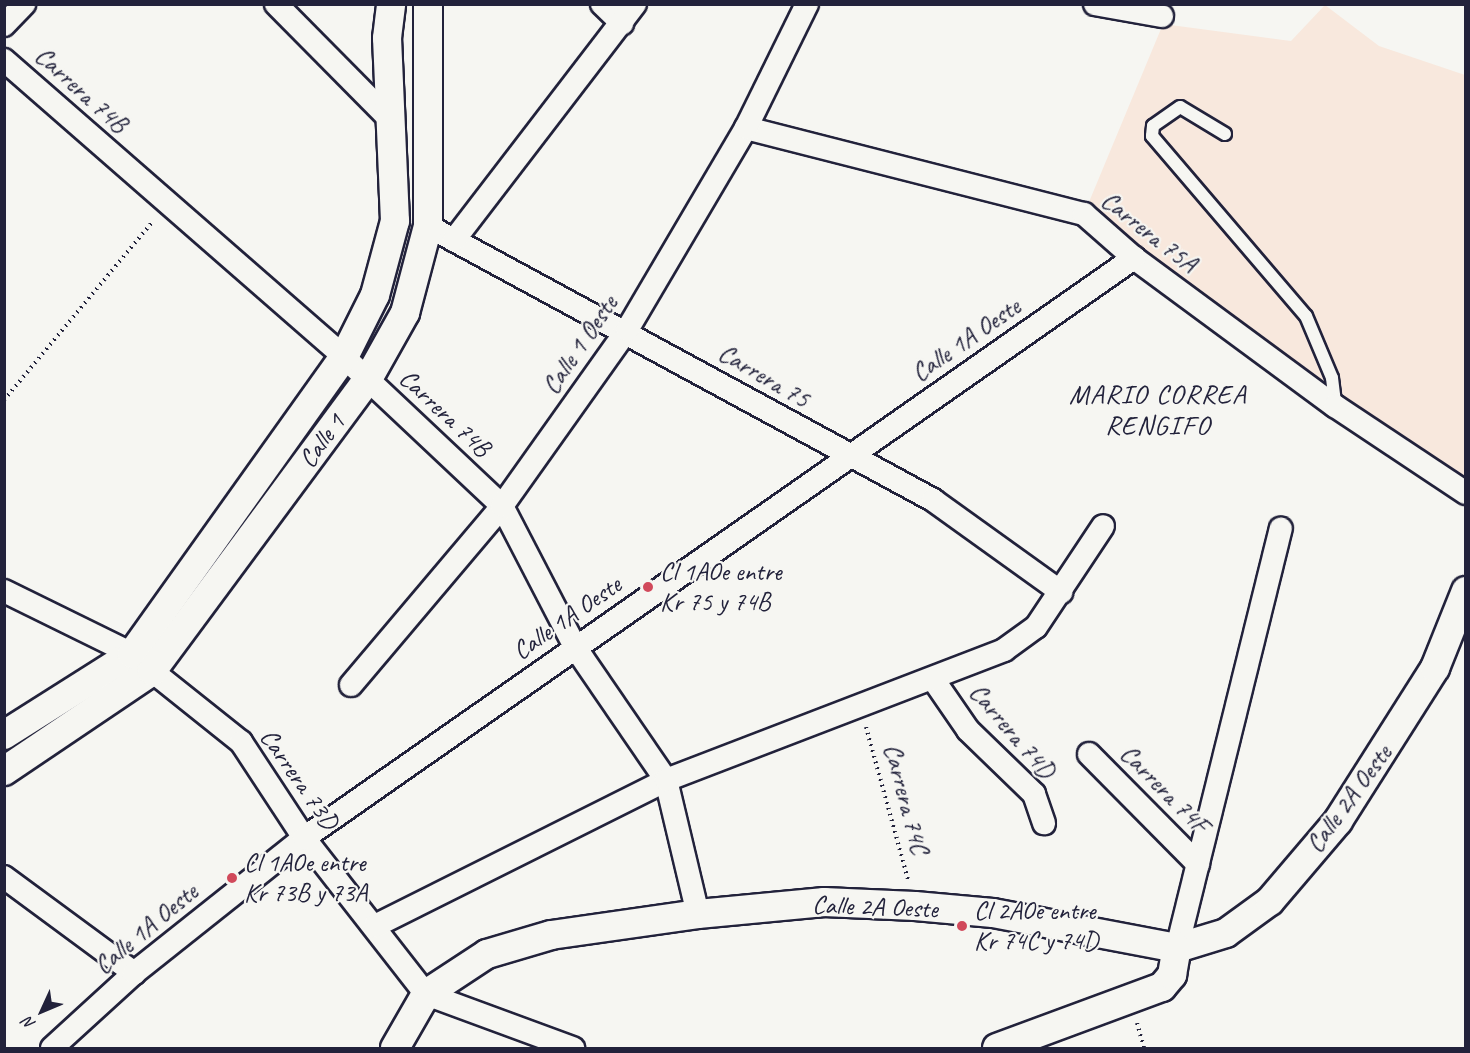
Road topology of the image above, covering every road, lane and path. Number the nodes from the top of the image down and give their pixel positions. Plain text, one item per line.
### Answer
1 (24, 4) edge
2 (276, 4) edge
3 (391, 4) edge
4 (428, 4) edge
5 (602, 4) edge
6 (635, 4) edge
7 (807, 4) edge
8 (1095, 4) edge
9 (1162, 16) dead end
10 (622, 23) junction
11 (4, 25) edge
12 (4, 60) edge
13 (390, 120) junction
14 (746, 128) junction
15 (1225, 134) dead end
16 (166, 204) junction
17 (428, 226) junction
18 (454, 240) junction
19 (1134, 258) junction
20 (627, 330) junction
21 (344, 357) junction
22 (368, 379) junction
23 (4, 400) edge
24 (1335, 406) junction
25 (847, 457) junction
26 (1466, 493) edge
27 (502, 506) junction
28 (1103, 526) dead end
29 (1281, 529) dead end
30 (4, 591) edge
31 (1466, 591) edge
32 (1060, 592) junction
33 (575, 646) junction
34 (142, 663) junction
35 (933, 679) junction
36 (351, 685) dead end
37 (860, 703) junction
38 (4, 735) edge
39 (1089, 754) dead end
40 (4, 771) edge
41 (666, 780) junction
42 (1044, 823) dead end
43 (304, 838) junction
44 (1198, 864) junction
45 (4, 877) edge
46 (915, 906) junction
47 (698, 914) junction
48 (375, 926) junction
49 (1177, 948) junction
50 (134, 973) junction
51 (426, 994) junction
52 (52, 1048) edge
53 (395, 1048) edge
54 (573, 1048) edge
55 (997, 1048) edge

1 - 11 street
2 - 13 street
3 - 13 street, Calle 1
4 - 17 street, Calle 1
5 - 10 street
6 - 10 street
7 - 14 street, Calle 1 Oeste
8 - 9 street
10 - 18 street
12 - 16 street, Carrera 74B
13 - 21 street, Calle 1
14 - 19 street, Carrera 75A
14 - 20 street, Calle 1 Oeste
15 - 24 lane
16 - 21 street, Carrera 74B
16 - 23 path
17 - 18 street, Carrera 75
17 - 22 street, Calle 1
18 - 20 street, Carrera 75
19 - 24 street, Carrera 75A
19 - 25 street, Calle 1A Oeste
20 - 25 street, Carrera 75
20 - 27 street, Calle 1 Oeste
21 - 22 street, Carrera 74B
21 - 34 street, Calle 1
22 - 27 street, Carrera 74B
22 - 34 street, Calle 1
24 - 26 street, Carrera 75A
25 - 32 street, Carrera 75
25 - 33 street, Calle 1A Oeste
27 - 33 street, Carrera 74B
27 - 36 street, Calle 1 Oeste
28 - 32 street
29 - 44 street
30 - 34 street, Carrera 73D
31 - 49 street, Calle 2A Oeste
32 - 35 street
33 - 41 street, Carrera 74B
33 - 43 street, Calle 1A Oeste
34 - 38 street, Calle 1
34 - 40 street, Calle 1
34 - 43 street, Carrera 73D
35 - 37 street
35 - 42 street, Carrera 74D
37 - 41 street
37 - 46 path, Carrera 74C
39 - 44 street, Carrera 74F
41 - 47 street, Carrera 74B
41 - 48 street
43 - 48 street, Carrera 73D
43 - 50 street, Calle 1A Oeste
44 - 49 street
45 - 50 street
46 - 47 street, Calle 2A Oeste
46 - 49 street, Calle 2A Oeste
47 - 51 street, Calle 2A Oeste
48 - 51 street, Carrera 73D
49 - 55 street
50 - 52 street, Calle 1A Oeste
51 - 53 street, Calle 2A Oeste
51 - 54 street

